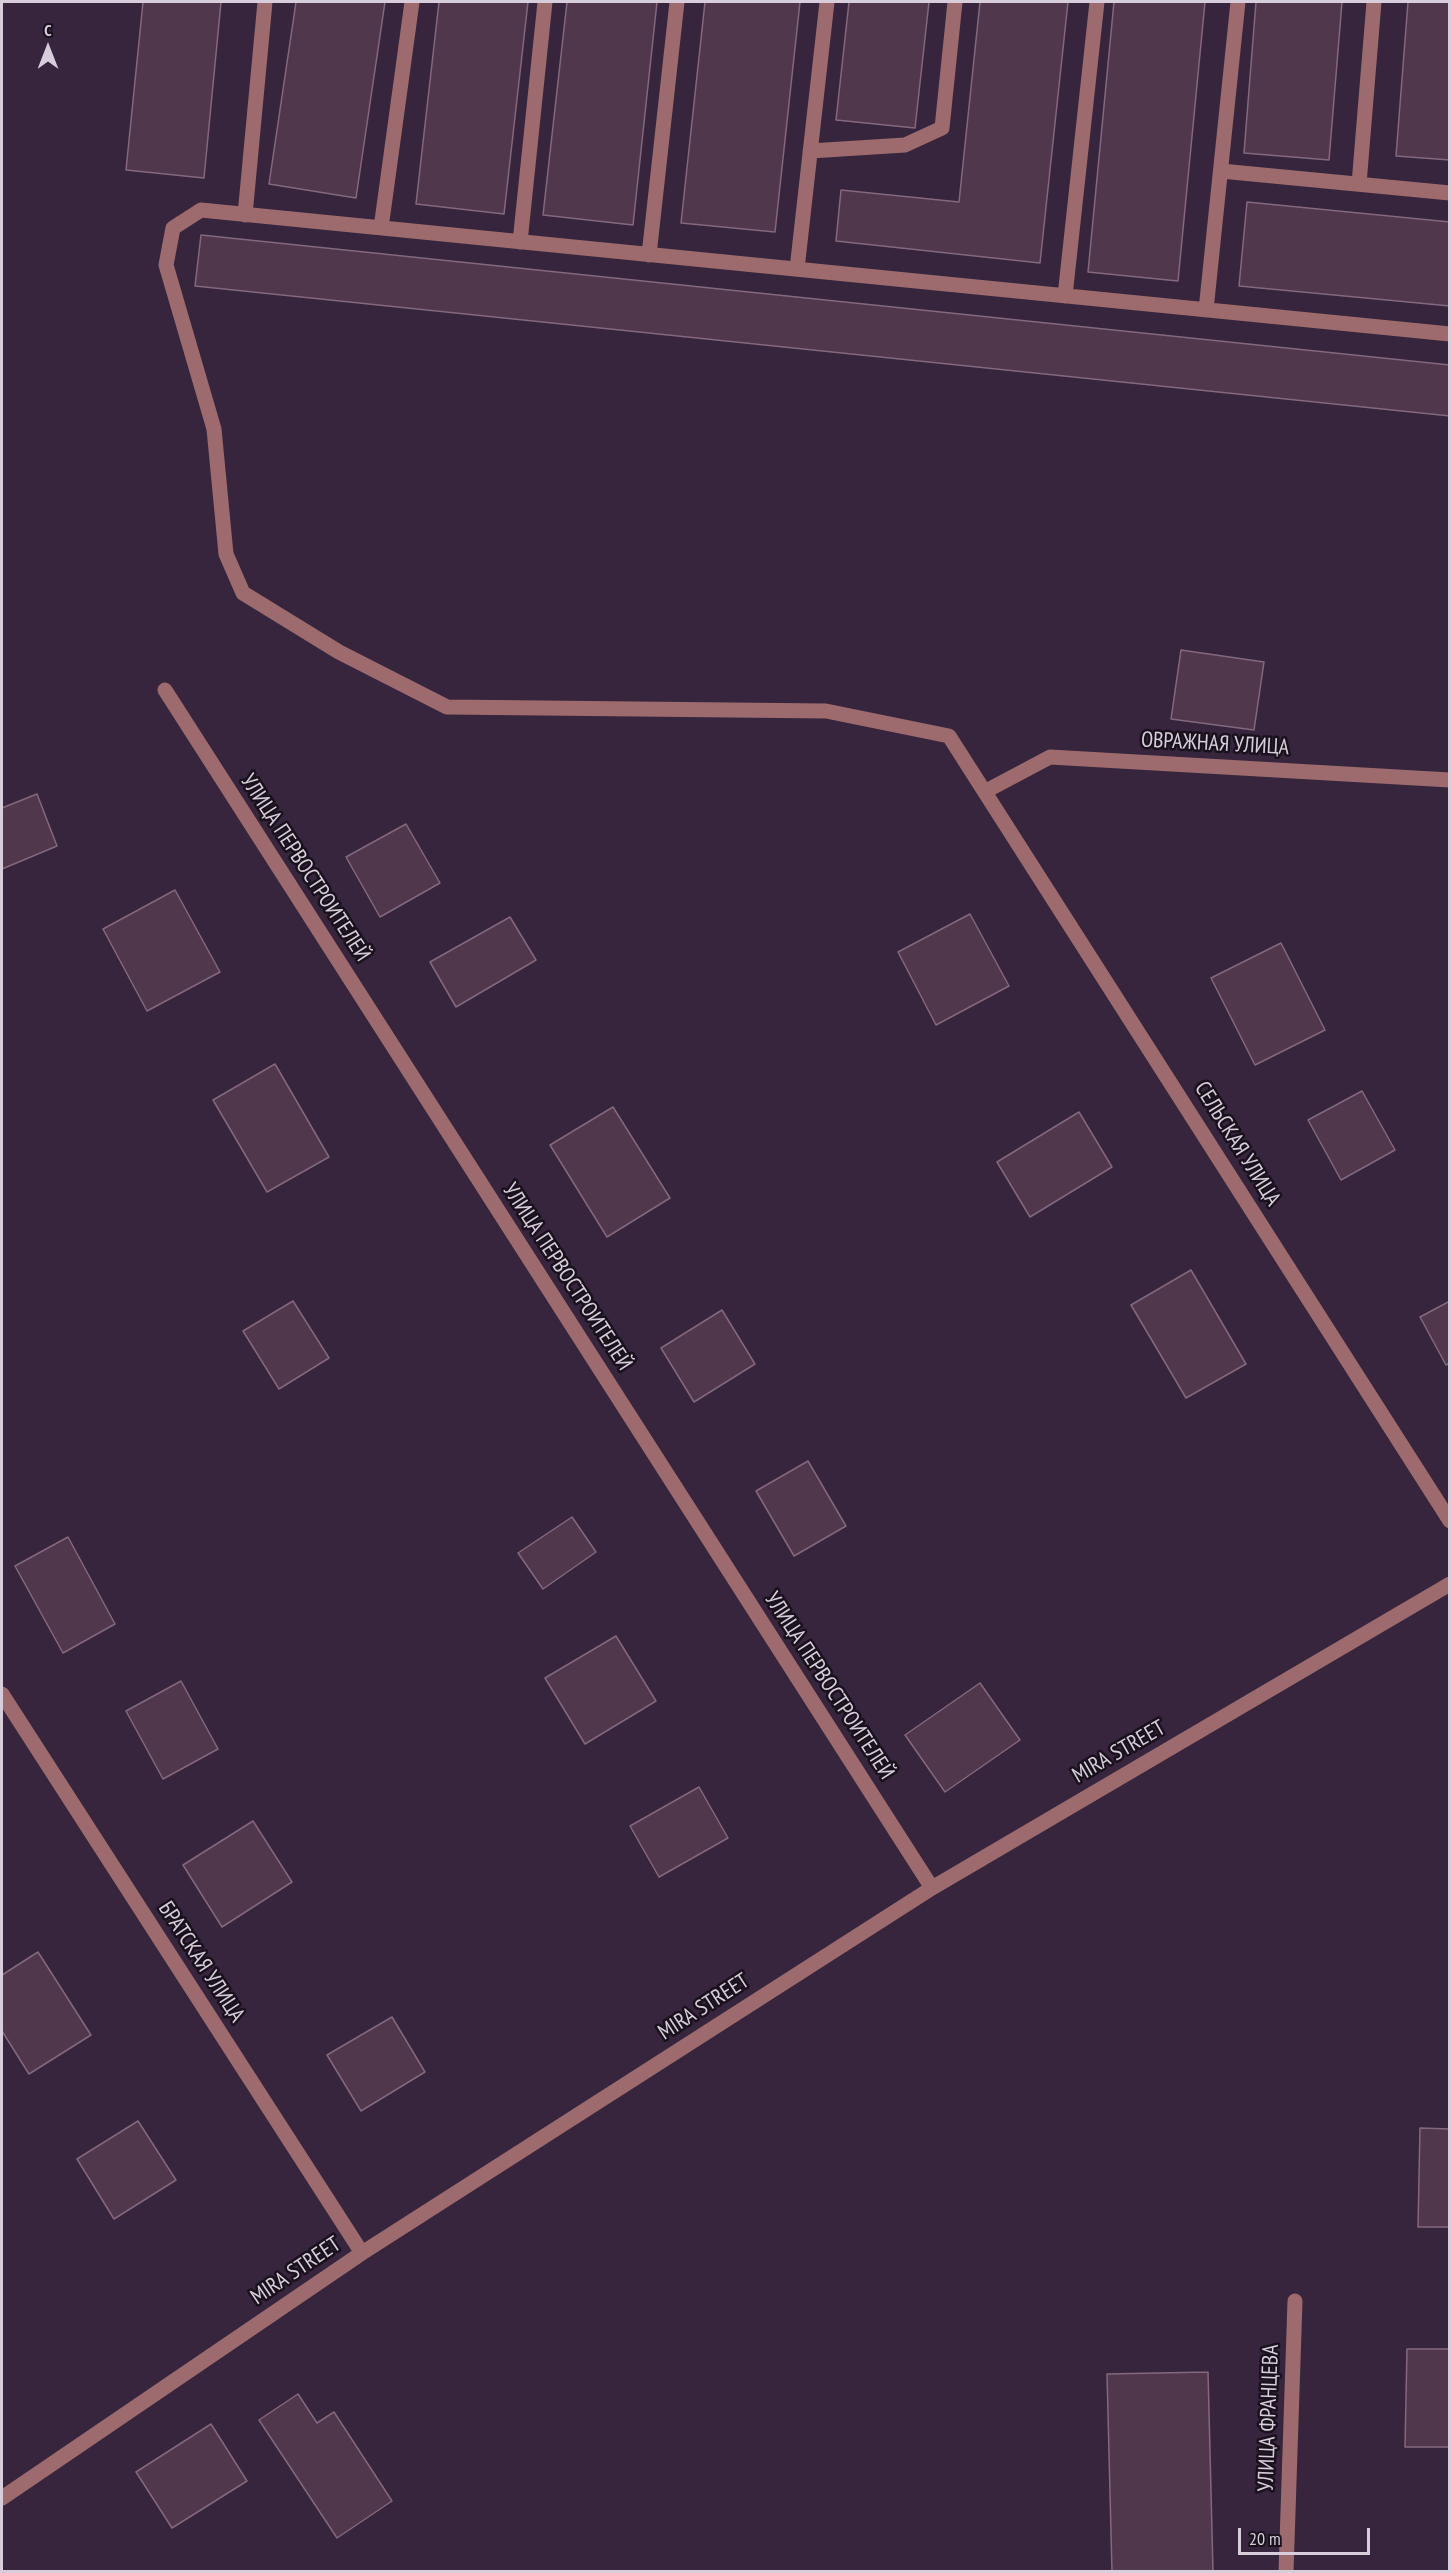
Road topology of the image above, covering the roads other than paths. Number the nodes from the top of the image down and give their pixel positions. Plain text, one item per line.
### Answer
1 (265, 2) edge
2 (412, 2) edge
3 (545, 2) edge
4 (677, 2) edge
5 (827, 2) edge
6 (955, 2) edge
7 (1097, 2) edge
8 (1238, 2) edge
9 (1374, 2) edge
10 (810, 151) junction
11 (1221, 171) junction
12 (1359, 184) junction
13 (1449, 193) edge
14 (245, 215) junction
15 (381, 228) junction
16 (520, 242) junction
17 (649, 255) junction
18 (797, 269) junction
19 (1065, 296) junction
20 (1206, 310) junction
21 (1449, 334) edge
22 (165, 690) dead end
23 (1449, 780) edge
24 (986, 791) junction
25 (1449, 1521) edge
26 (1449, 1584) edge
27 (2, 1694) edge
28 (932, 1888) junction
29 (362, 2253) junction
30 (1295, 2301) dead end
31 (2, 2498) edge
32 (1286, 2571) edge

1 - 14 street
2 - 15 street
3 - 16 street
4 - 17 street
5 - 10 street
6 - 10 street
7 - 19 street
8 - 11 street
9 - 12 street
10 - 18 street
11 - 12 street
11 - 20 street
12 - 13 street
14 - 15 street, СЕЛЬСКАЯ УЛИЦА
14 - 24 street, СЕЛЬСКАЯ УЛИЦА
15 - 16 street, СЕЛЬСКАЯ УЛИЦА
16 - 17 street, СЕЛЬСКАЯ УЛИЦА
17 - 18 street, СЕЛЬСКАЯ УЛИЦА
18 - 19 street, СЕЛЬСКАЯ УЛИЦА
19 - 20 street, СЕЛЬСКАЯ УЛИЦА
20 - 21 street, СЕЛЬСКАЯ УЛИЦА
22 - 28 street, УЛИЦА ПЕРВОСТРОИТЕЛЕЙ
23 - 24 street, ОВРАЖНАЯ УЛИЦА
24 - 25 street, СЕЛЬСКАЯ УЛИЦА
26 - 28 street, MIRA STREET
27 - 29 street, БРАТСКАЯ УЛИЦА
28 - 29 street, MIRA STREET
29 - 31 street, MIRA STREET
30 - 32 street, УЛИЦА ФРАНЦЕВА

